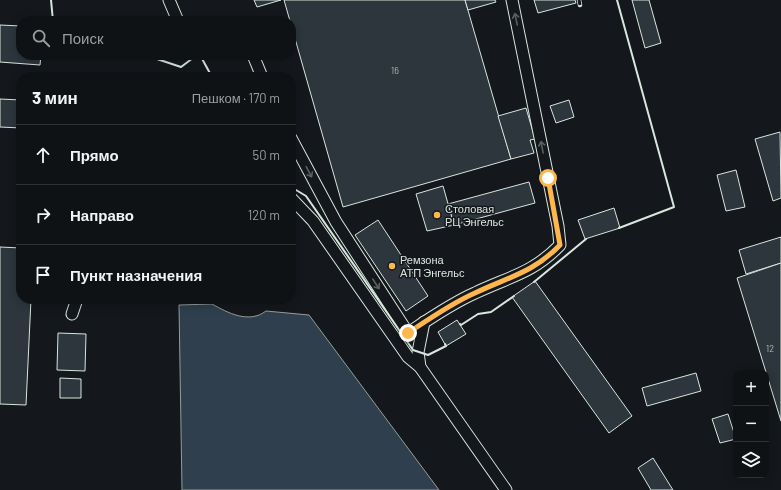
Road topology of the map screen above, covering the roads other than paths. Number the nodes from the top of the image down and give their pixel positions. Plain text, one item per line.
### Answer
1 (169, 0) edge
2 (512, 0) edge
3 (176, 16) edge
4 (255, 60) edge
5 (260, 72) edge
6 (296, 147) edge
7 (296, 203) edge
8 (75, 304) edge
9 (72, 314) dead end
10 (424, 322) junction
11 (420, 367) junction
12 (506, 490) edge

1 - 3 lane
10 -> 2 lane
4 - 5 lane
6 -> 10 lane
7 - 11 lane
8 - 9 lane
10 - 11 lane
11 - 12 lane

